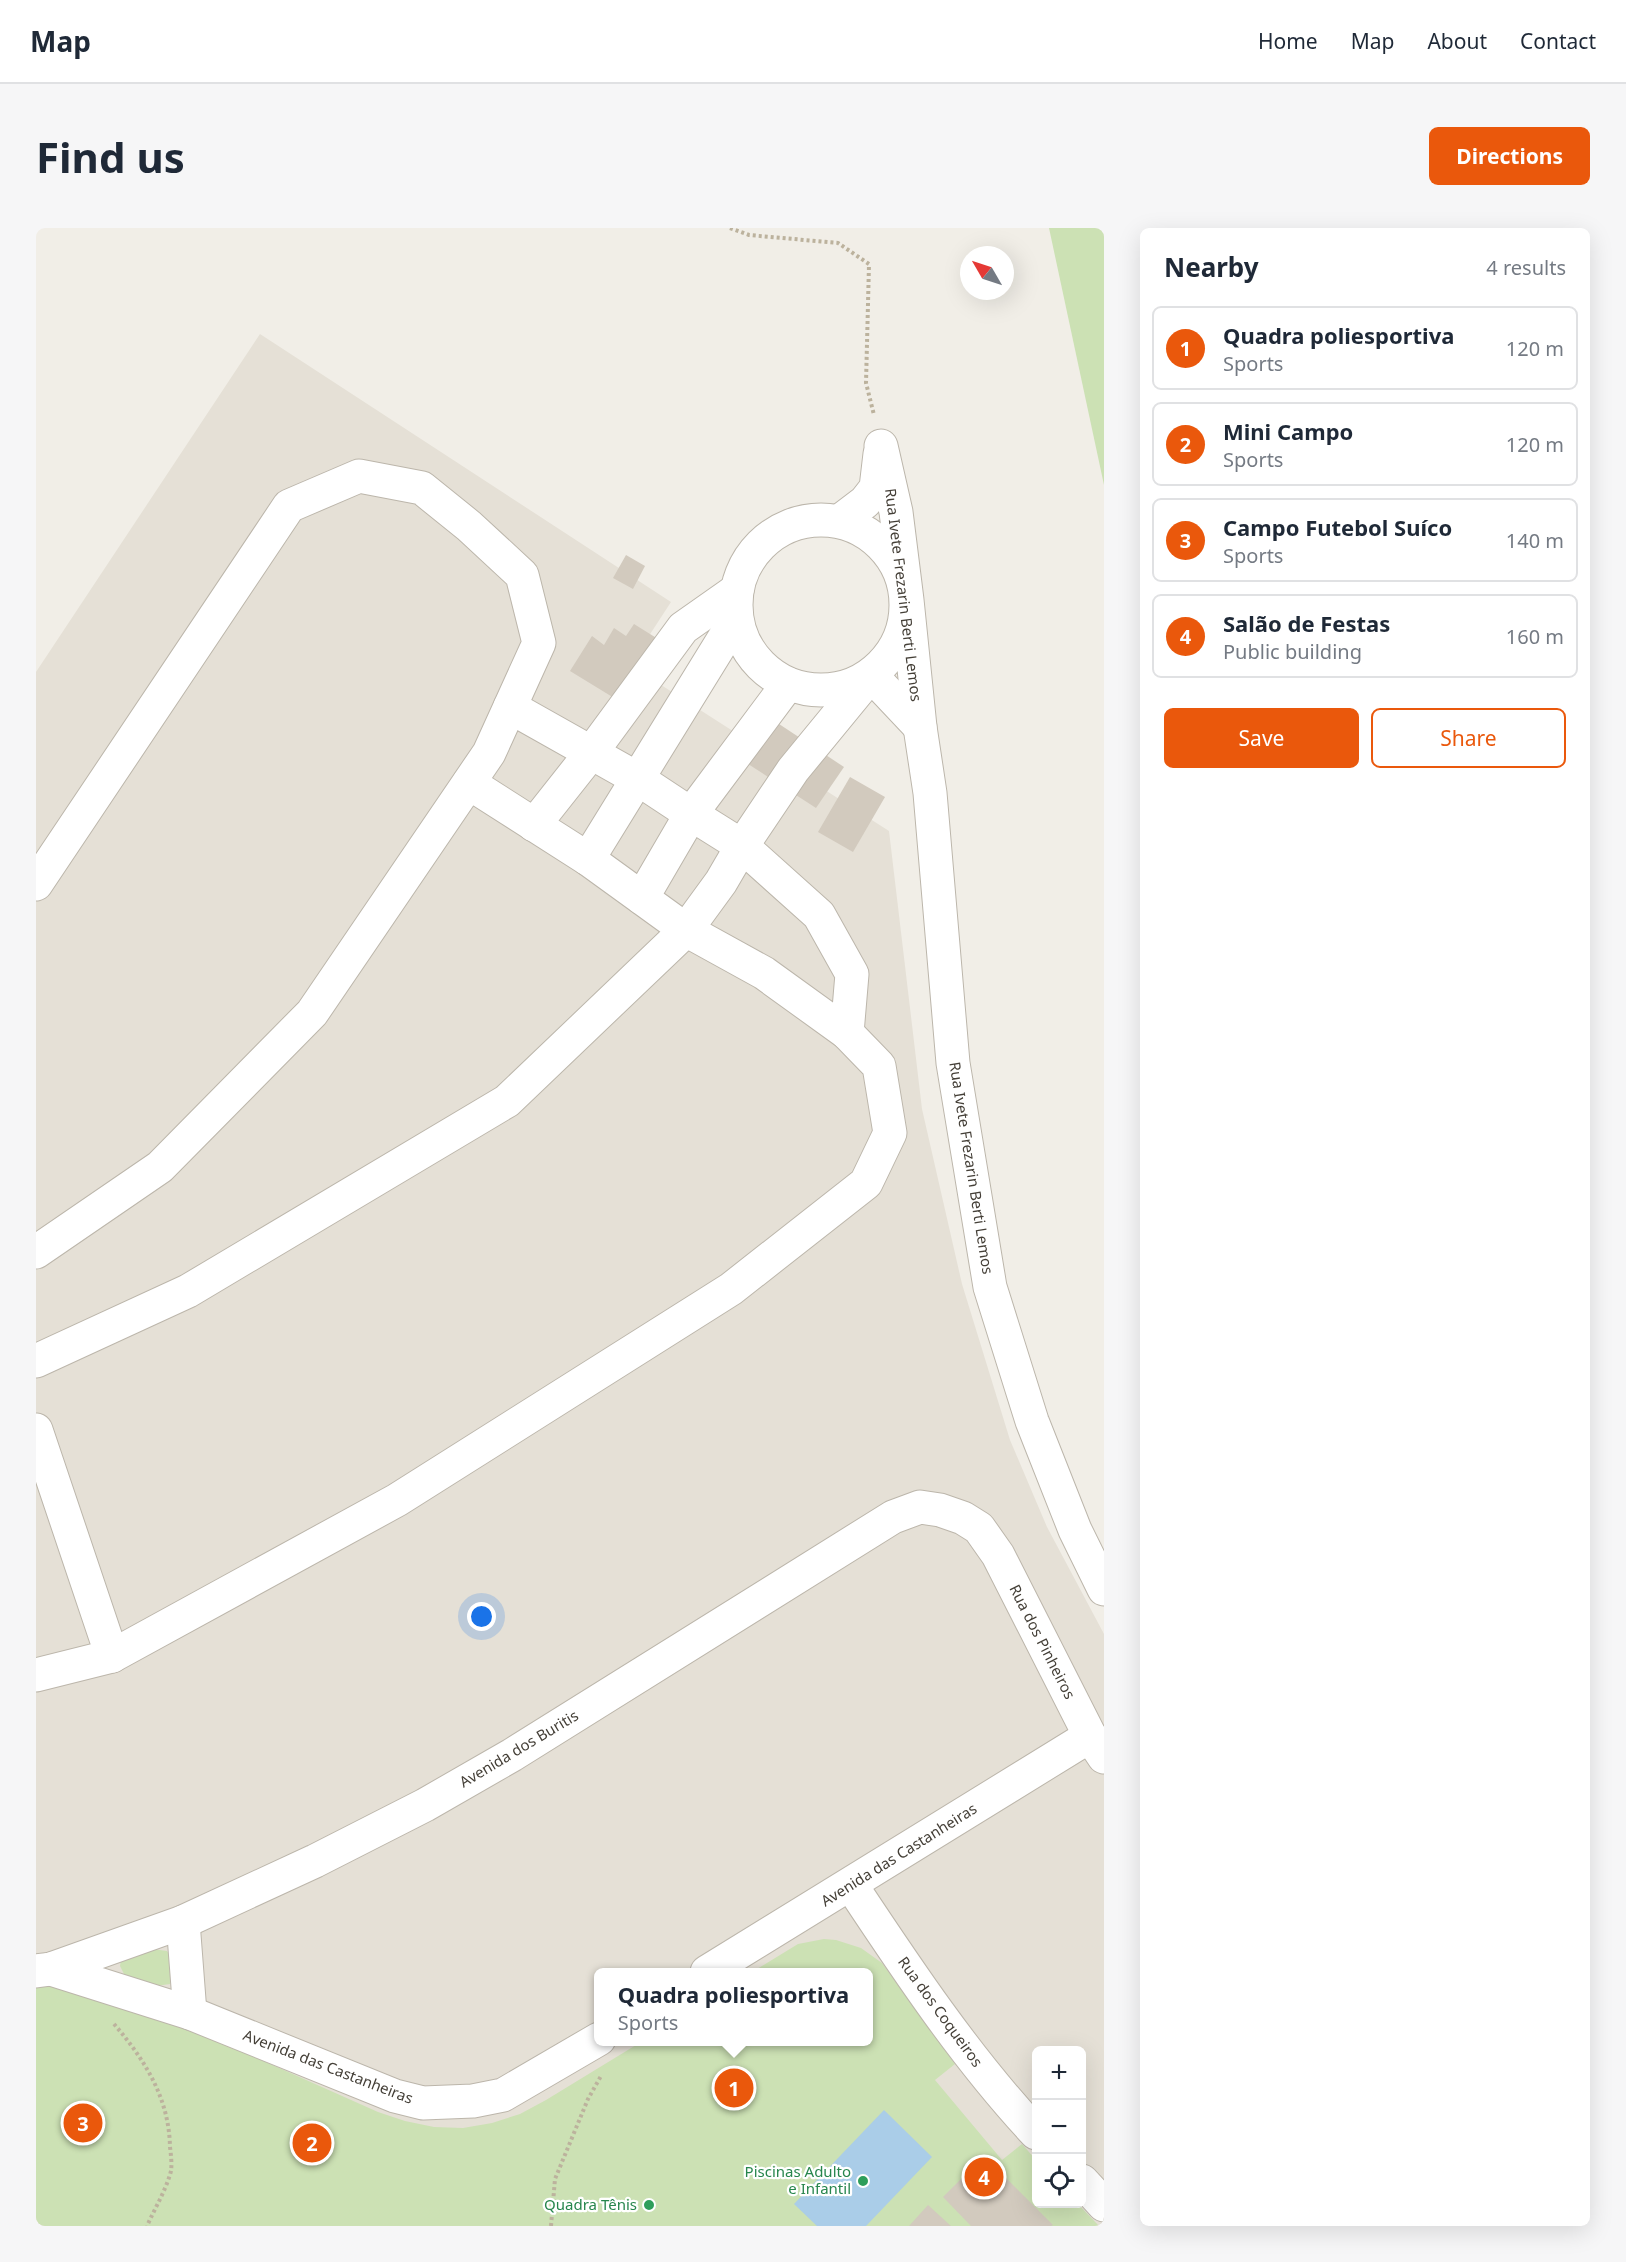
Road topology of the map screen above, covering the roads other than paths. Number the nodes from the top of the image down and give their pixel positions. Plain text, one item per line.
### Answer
1 (840, 521) junction
2 (907, 600) junction
3 (737, 605) junction
4 (871, 675) junction
5 (788, 684) junction
6 (510, 707) junction
7 (920, 727) junction
8 (591, 753) junction
9 (638, 779) junction
10 (469, 783) junction
11 (691, 814) junction
12 (534, 825) junction
13 (742, 846) junction
14 (588, 859) junction
15 (36, 884) edge
16 (642, 898) junction
17 (686, 930) junction
18 (847, 1033) junction
19 (36, 1252) edge
20 (36, 1361) edge
21 (36, 1430) edge
22 (979, 1528) joint
23 (1104, 1589) edge
24 (112, 1656) junction
25 (36, 1675) edge
26 (1097, 1746) edge
27 (851, 1885) junction
28 (183, 1922) junction
29 (714, 1968) edge
30 (44, 1970) edge
31 (189, 2013) junction
32 (594, 2042) edge
33 (1032, 2128) edge
34 (1086, 2185) edge
35 (1104, 2205) edge

1 - 2 street
1 - 2 street, Rua Ivete Frezarin Berti Lemos
1 - 3 street
2 - 4 street
2 - 7 street, Rua Ivete Frezarin Berti Lemos
3 - 5 street
3 - 8 street
3 - 9 street
4 - 5 street
4 - 7 street, Rua Ivete Frezarin Berti Lemos
4 - 13 street
5 - 11 street
6 - 8 street
6 - 10 street
6 - 15 street
7 - 23 street, Rua Ivete Frezarin Berti Lemos
8 - 9 street
8 - 12 street
9 - 11 street
9 - 14 street
10 - 12 street
10 - 19 street
11 - 13 street
11 - 16 street
12 - 14 street
13 - 17 street
13 - 18 street
14 - 16 street
16 - 17 street
17 - 18 street
17 - 20 street
18 - 24 street
21 - 24 street
22 - 26 street, Rua dos Pinheiros
22 - 28 street, Avenida dos Buritis
24 - 25 street
26 - 27 street, Avenida das Castanheiras
27 - 29 street, Avenida das Castanheiras
27 - 33 street, Rua dos Coqueiros
28 - 30 street, Avenida dos Buritis
28 - 31 street
30 - 31 street, Avenida das Castanheiras
31 - 32 street, Avenida das Castanheiras
34 - 35 street

